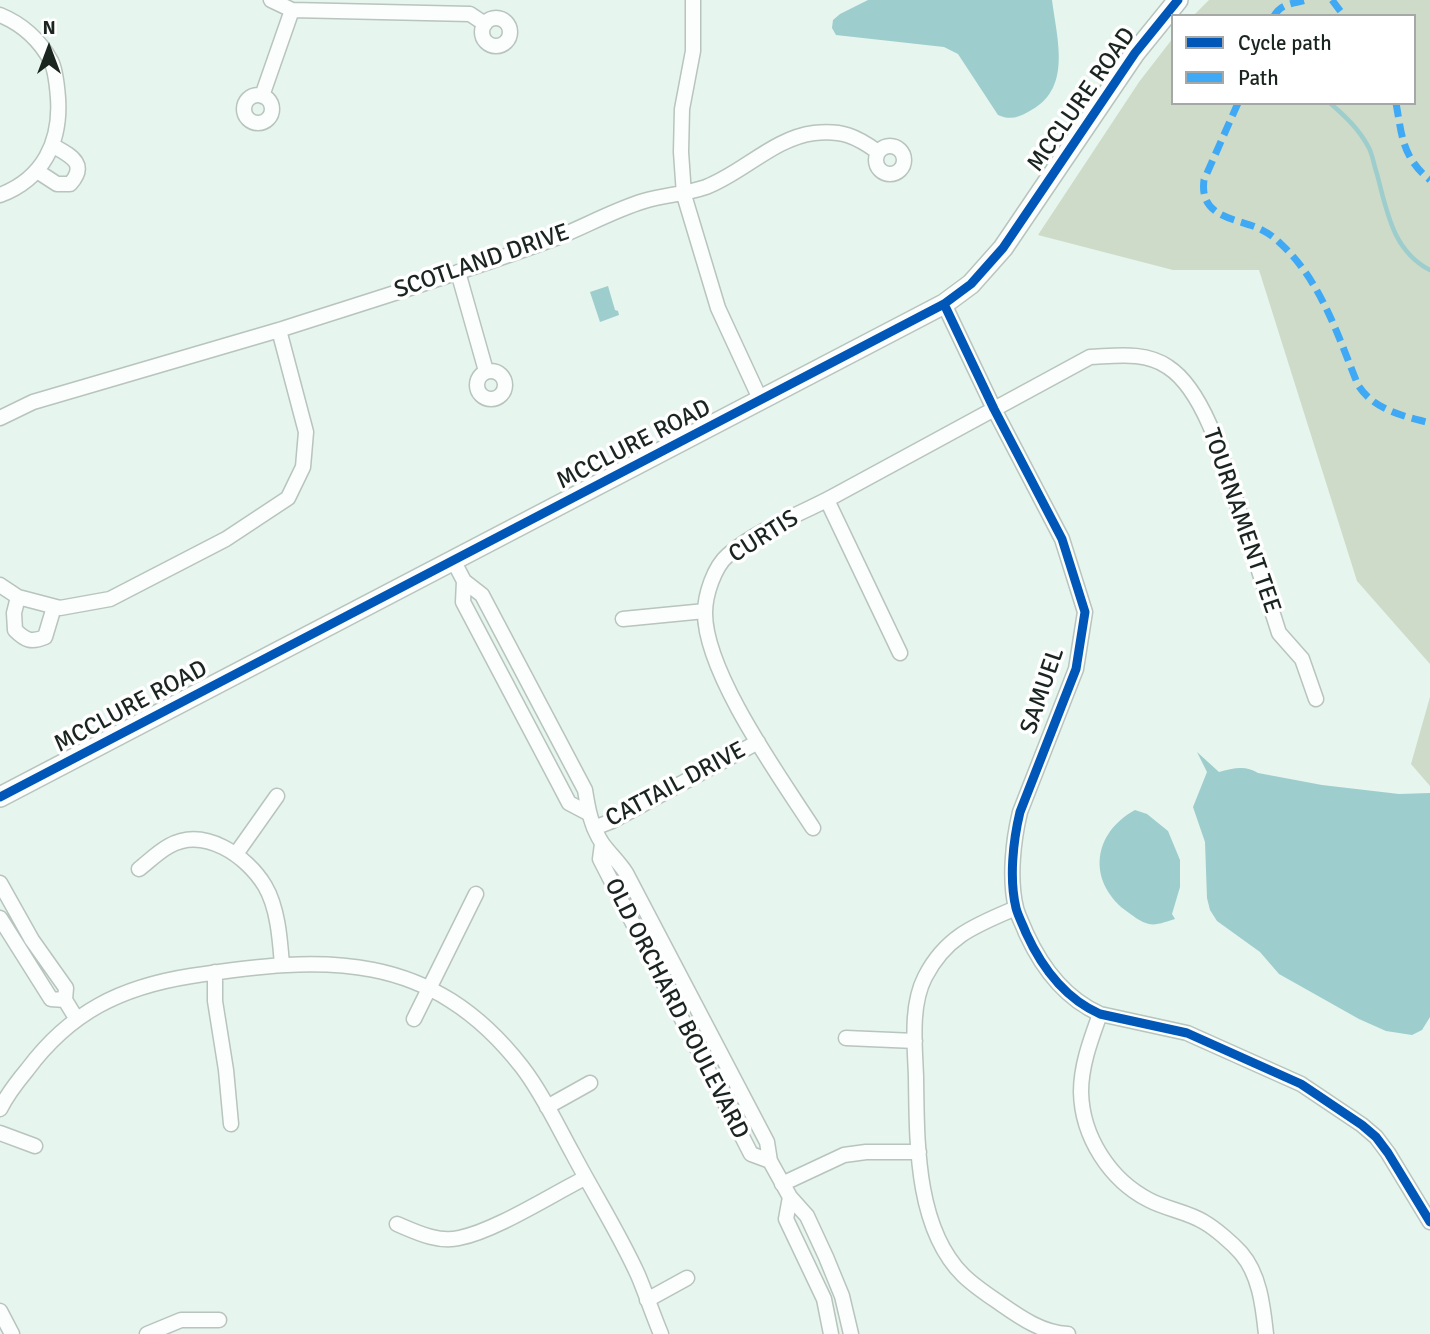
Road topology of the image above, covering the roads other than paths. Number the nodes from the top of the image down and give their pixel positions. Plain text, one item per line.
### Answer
1 (271, 0) edge
2 (694, 0) edge
3 (1178, 0) edge
4 (292, 10) junction
5 (0, 15) edge
6 (485, 24) dead end
7 (262, 96) dead end
8 (52, 145) junction
9 (878, 152) dead end
10 (37, 171) junction
11 (0, 195) edge
12 (684, 195) junction
13 (457, 272) junction
14 (944, 304) junction
15 (279, 330) junction
16 (486, 372) dead end
17 (761, 401) junction
18 (994, 410) junction
19 (0, 418) edge
20 (827, 500) junction
21 (453, 560) junction
22 (464, 581) junction
23 (0, 585) edge
24 (18, 597) junction
25 (54, 607) junction
26 (705, 611) junction
27 (623, 619) dead end
28 (900, 653) dead end
29 (1316, 699) dead end
30 (758, 742) junction
31 (277, 796) dead end
32 (0, 797) edge
33 (588, 813) junction
34 (594, 828) junction
35 (813, 828) dead end
36 (236, 854) junction
37 (139, 869) dead end
38 (0, 883) edge
39 (477, 894) dead end
40 (1016, 908) junction
41 (0, 918) edge
42 (282, 965) junction
43 (215, 972) junction
44 (429, 988) junction
45 (65, 1000) junction
46 (1100, 1014) junction
47 (76, 1018) junction
48 (414, 1019) dead end
49 (846, 1038) dead end
50 (915, 1041) junction
51 (590, 1083) dead end
52 (547, 1107) junction
53 (0, 1109) edge
54 (231, 1124) dead end
55 (0, 1133) edge
56 (35, 1146) dead end
57 (919, 1152) junction
58 (586, 1178) junction
59 (782, 1184) junction
60 (790, 1197) junction
61 (1429, 1219) edge
62 (397, 1224) dead end
63 (687, 1278) dead end
64 (647, 1300) junction
65 (0, 1311) edge
66 (219, 1320) dead end
67 (12, 1334) edge
68 (147, 1334) edge
69 (661, 1334) edge
70 (831, 1334) edge
71 (851, 1334) edge
72 (1068, 1334) edge
73 (1266, 1334) edge

1 - 4 street
2 - 12 street
3 - 14 street, MCCLURE ROAD
4 - 6 street
4 - 7 street
5 - 8 street
8 - 10 street
8 - 10 street
9 - 12 street, SCOTLAND DRIVE
10 - 11 street
12 - 13 street, SCOTLAND DRIVE
12 - 17 street
13 - 15 street, SCOTLAND DRIVE
13 - 16 street
14 - 17 street, MCCLURE ROAD
14 - 18 street, SAMUEL
15 - 19 street, SCOTLAND DRIVE
15 - 25 street
17 - 21 street, MCCLURE ROAD
18 - 20 street, CURTIS
18 - 29 street, TOURNAMENT TEE
18 - 40 street, SAMUEL
20 - 26 street, CURTIS
20 - 28 street
21 - 22 street, OLD ORCHARD BOULEVARD
21 - 32 street, MCCLURE ROAD
22 - 33 street, OLD ORCHARD BOULEVARD
22 - 33 street, OLD ORCHARD BOULEVARD
23 - 24 street
24 - 25 street
24 - 25 street
26 - 27 street
26 - 30 street, CURTIS
30 - 34 street, CATTAIL DRIVE
30 - 35 street, CURTIS
31 - 36 street
33 - 34 street, OLD ORCHARD BOULEVARD
34 - 59 street, OLD ORCHARD BOULEVARD
36 - 37 street
36 - 42 street
38 - 45 street
39 - 44 street
40 - 46 street, SAMUEL
40 - 50 street
41 - 45 street
42 - 43 street
42 - 44 street
43 - 47 street
43 - 54 street
44 - 48 street
44 - 52 street
45 - 47 street
46 - 61 street
46 - 73 street
47 - 53 street
49 - 50 street
50 - 57 street
51 - 52 street
52 - 58 street
55 - 56 street
57 - 59 street
57 - 72 street
58 - 62 street
58 - 64 street
59 - 60 street, OLD ORCHARD BOULEVARD
60 - 70 street, OLD ORCHARD BOULEVARD
60 - 71 street, OLD ORCHARD BOULEVARD
63 - 64 street
64 - 69 street
65 - 67 street
66 - 68 street

